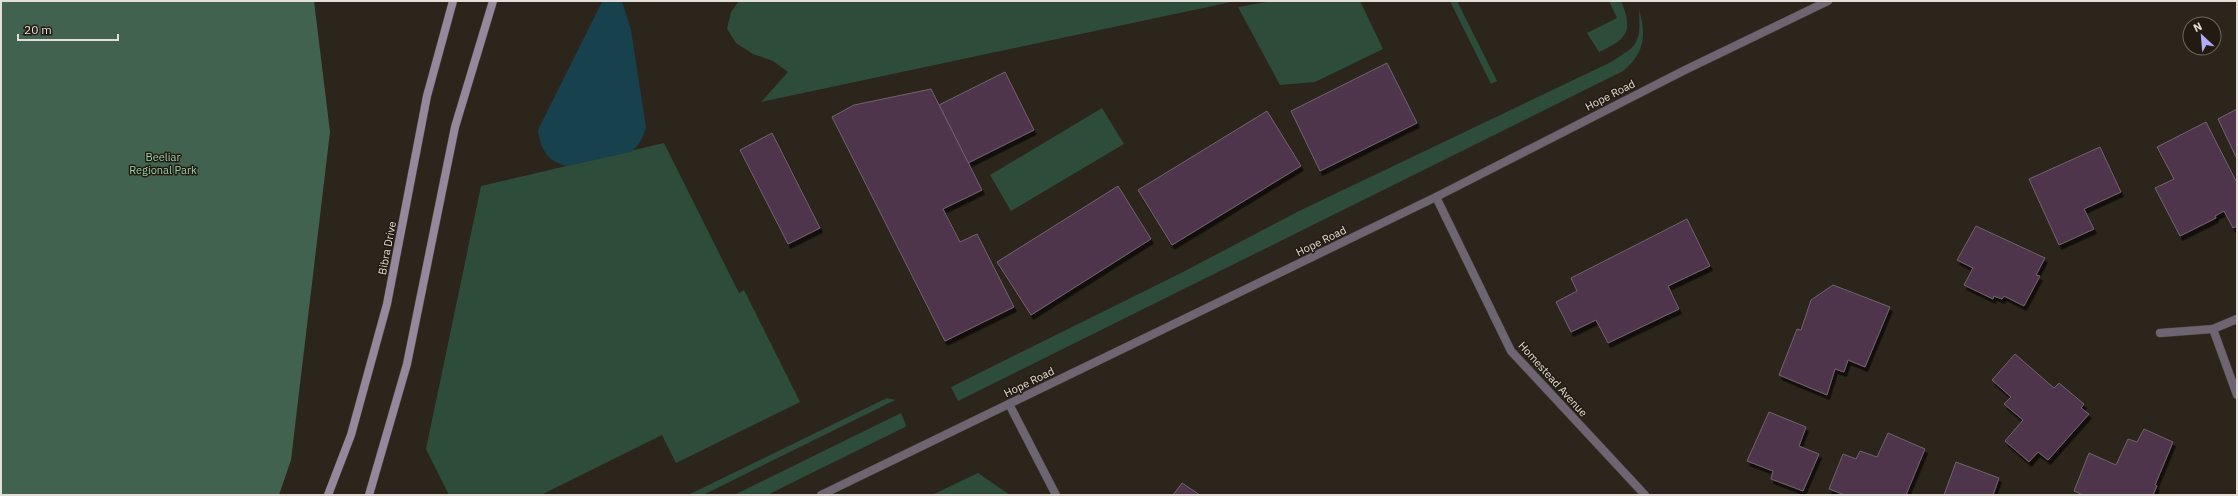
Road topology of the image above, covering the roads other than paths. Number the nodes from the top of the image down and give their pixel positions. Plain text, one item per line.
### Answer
1 (453, 1) edge
2 (493, 1) edge
3 (1828, 1) edge
4 (1436, 197) junction
5 (2237, 319) edge
6 (2213, 329) junction
7 (2160, 333) dead end
8 (2237, 395) edge
9 (1009, 404) junction
10 (328, 495) edge
11 (369, 495) edge
12 (821, 495) edge
13 (1056, 495) edge
14 (1645, 495) edge

1 - 10 street, Bibra Drive
2 - 11 street
3 - 4 street, Hope Road
4 - 9 street, Hope Road
4 - 14 street, Homestead Avenue
5 - 6 street
6 - 7 street
6 - 8 street
9 - 12 street, Hope Road
9 - 13 street

